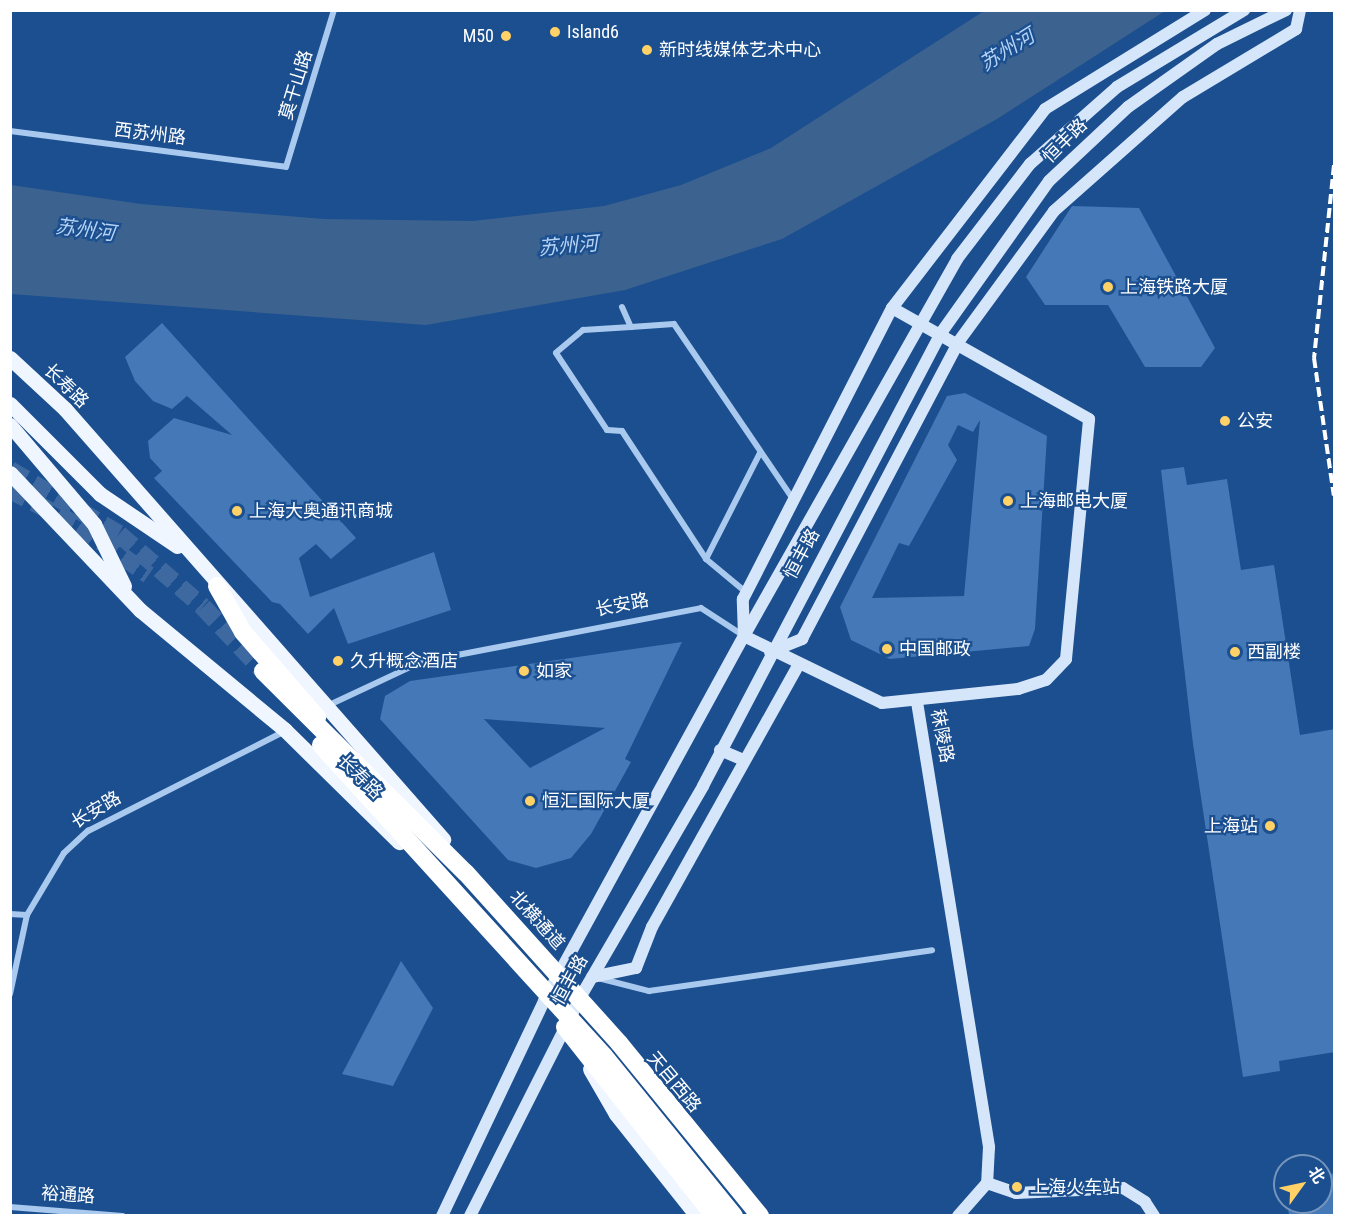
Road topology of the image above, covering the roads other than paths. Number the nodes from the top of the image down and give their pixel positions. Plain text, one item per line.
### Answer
1 (334, 10) edge
2 (1205, 10) edge
3 (1244, 10) edge
4 (1286, 10) edge
5 (1300, 10) edge
6 (10, 131) edge
7 (286, 167) joint
8 (622, 307) dead end
9 (892, 308) junction
10 (631, 327) junction
11 (959, 341) junction
12 (10, 358) edge
13 (10, 404) edge
14 (10, 425) edge
15 (760, 453) junction
16 (62, 470) junction
17 (10, 473) edge
18 (793, 499) junction
19 (187, 552) junction
20 (706, 559) junction
21 (218, 586) junction
22 (747, 593) junction
23 (130, 599) junction
24 (744, 636) junction
25 (770, 652) junction
26 (798, 666) junction
27 (917, 702) junction
28 (323, 708) junction
29 (285, 730) junction
30 (720, 750) junction
31 (344, 751) junction
32 (743, 760) junction
33 (10, 914) edge
34 (27, 915) junction
35 (932, 950) dead end
36 (562, 972) junction
37 (592, 977) junction
38 (10, 994) edge
39 (581, 996) junction
40 (544, 1001) junction
41 (565, 1028) junction
42 (987, 1183) junction
43 (10, 1207) edge
44 (123, 1215) edge
45 (442, 1215) edge
46 (470, 1215) edge
47 (697, 1215) edge
48 (714, 1215) edge
49 (720, 1215) edge
50 (734, 1215) edge
51 (760, 1215) edge
52 (958, 1215) edge
53 (1154, 1215) edge

1 - 7 street, 莫干山路
2 - 9 main road
3 - 24 main road, 恒丰路, bridge
4 - 25 main road, 恒丰路, bridge
5 - 11 main road
6 - 7 street, 西苏州路
8 - 10 street
9 - 11 main road, 秣陵路
9 - 18 main road
10 - 15 street
10 - 20 street
11 - 25 main road
11 - 27 main road, 秣陵路
12 - 19 main road, 长寿路
13 - 16 main road, 长寿路
14 - 16 main road, 长寿路
15 - 18 street
15 - 20 street
16 - 19 main road, 长寿路
16 - 23 main road, 长寿路
17 - 23 main road, 长寿路
18 - 22 main road
19 - 21 main road, 长寿路
20 - 22 street
21 - 28 main road, 长寿路
21 - 31 highway, bridge
22 - 24 main road
23 - 29 main road, 长寿路
24 - 25 main road, 长安路
24 - 28 street, 长安路
24 - 36 main road, 恒丰路
25 - 26 main road, 长安路
25 - 30 main road, 恒丰路
26 - 27 main road, 长安路
26 - 32 main road
27 - 42 main road, 秣陵路
28 - 36 main road, 长寿路
29 - 34 street, 长安路
29 - 40 main road, 长寿路
30 - 32 main road
30 - 37 main road, 恒丰路
31 - 50 highway, 北横通道, bridge
31 - 51 highway, 北横通道, bridge
32 - 37 main road
33 - 34 street
34 - 38 street, 长安路
35 - 37 street
36 - 39 main road, 天目西路
36 - 40 main road, 恒丰路
37 - 39 main road, 恒丰路
39 - 41 main road, 恒丰路
39 - 51 main road, 天目西路
40 - 41 main road
40 - 45 main road, 恒丰路
41 - 46 main road, 恒丰路
41 - 47 main road
41 - 48 highway
41 - 49 main road
42 - 52 main road
42 - 53 main road
43 - 44 street, 裕通路

